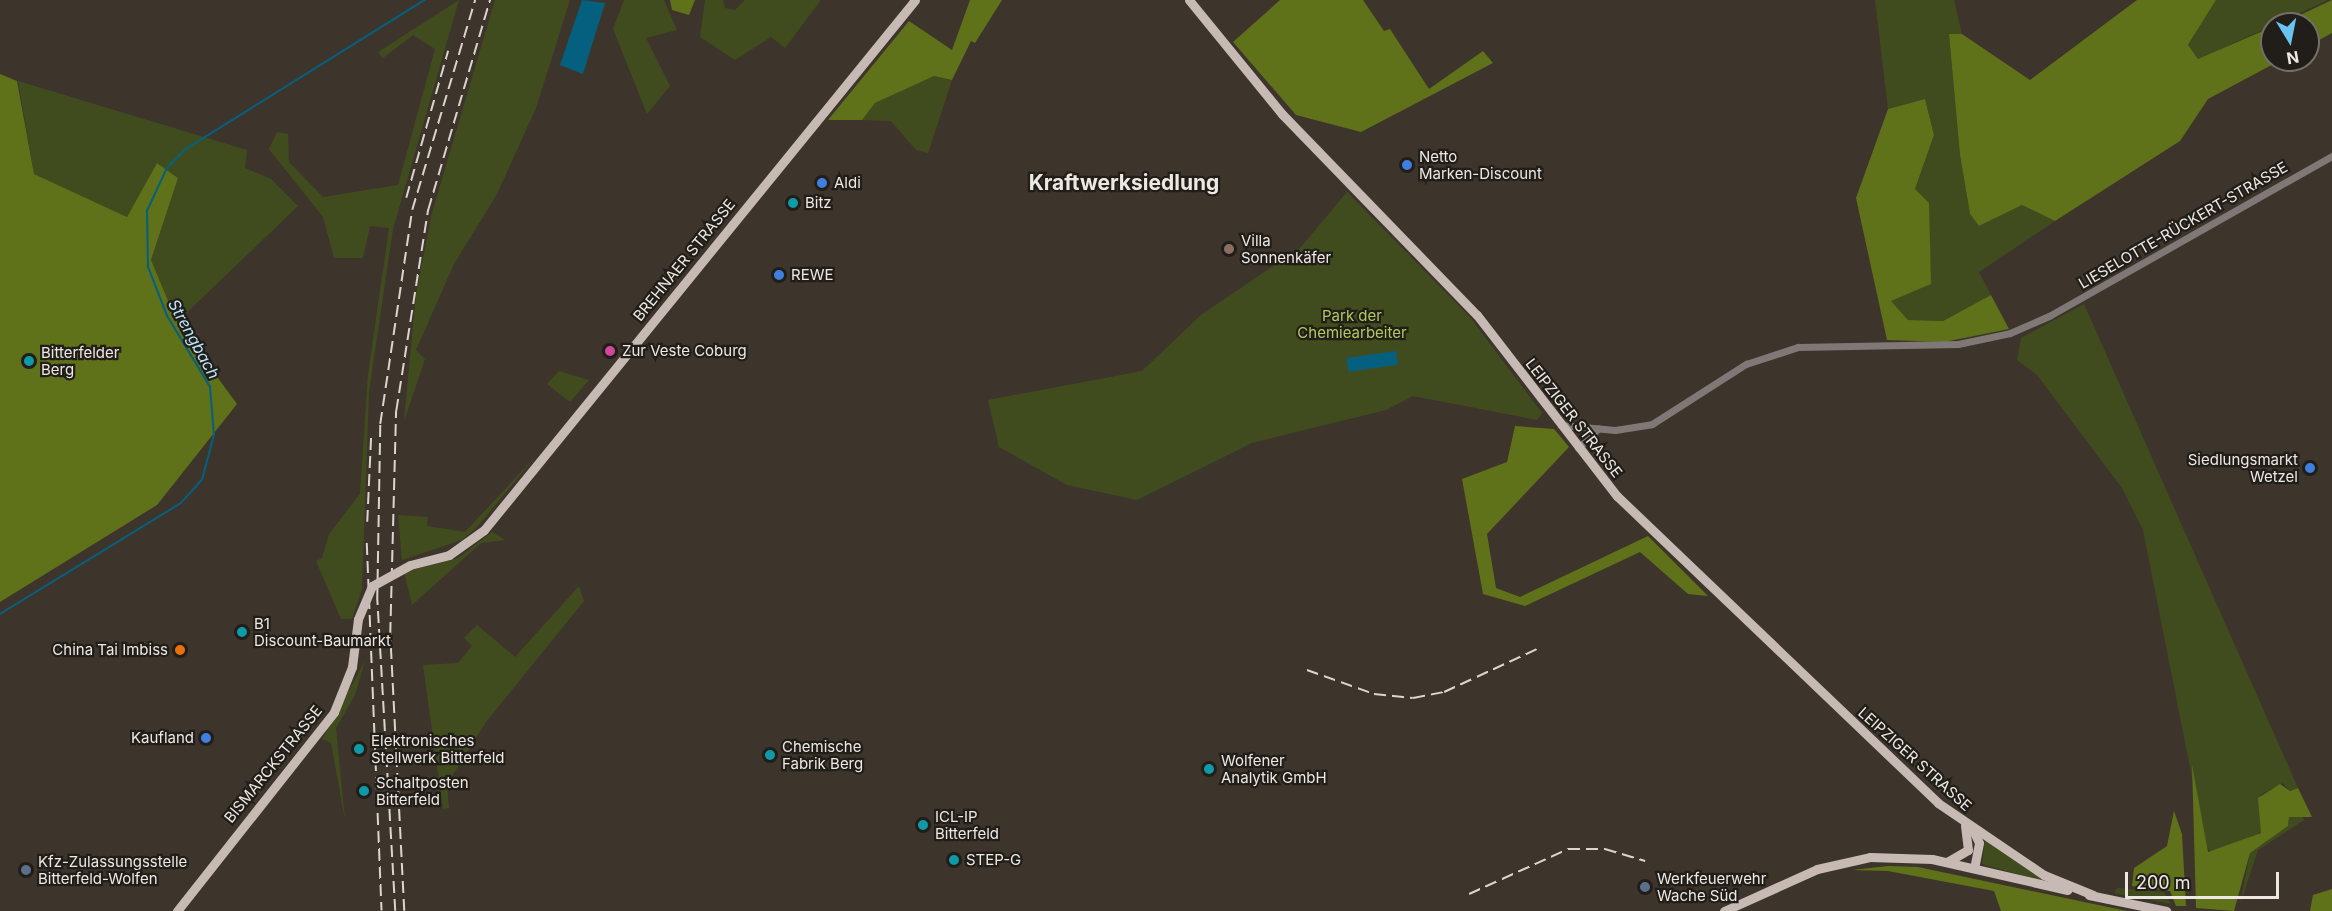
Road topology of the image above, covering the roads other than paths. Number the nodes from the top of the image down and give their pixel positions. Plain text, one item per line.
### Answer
1 (915, 0) edge
2 (1189, 0) edge
3 (2332, 156) edge
4 (1561, 425) junction
5 (1598, 429) junction
6 (1578, 448) junction
7 (358, 619) joint
8 (1969, 827) junction
9 (1947, 862) junction
10 (1974, 868) junction
11 (2093, 895) junction
12 (177, 911) edge
13 (1724, 911) edge
14 (2166, 911) edge

1 - 7 main road, BREHNAER STRASSE, bridge
2 - 4 main road, LEIPZIGER STRASSE
3 - 5 street, LIESELOTTE-RÜCKERT-STRASSE
4 - 5 street, LIESELOTTE-RÜCKERT-STRASSE
4 - 6 main road, LEIPZIGER STRASSE
5 - 6 street
6 - 8 main road, LEIPZIGER STRASSE
7 - 12 main road, BISMARCKSTRASSE
8 - 9 main road
8 - 10 main road
8 - 11 main road, LEIPZIGER STRASSE
9 - 10 main road
9 - 13 main road
10 - 11 main road
11 - 14 main road

